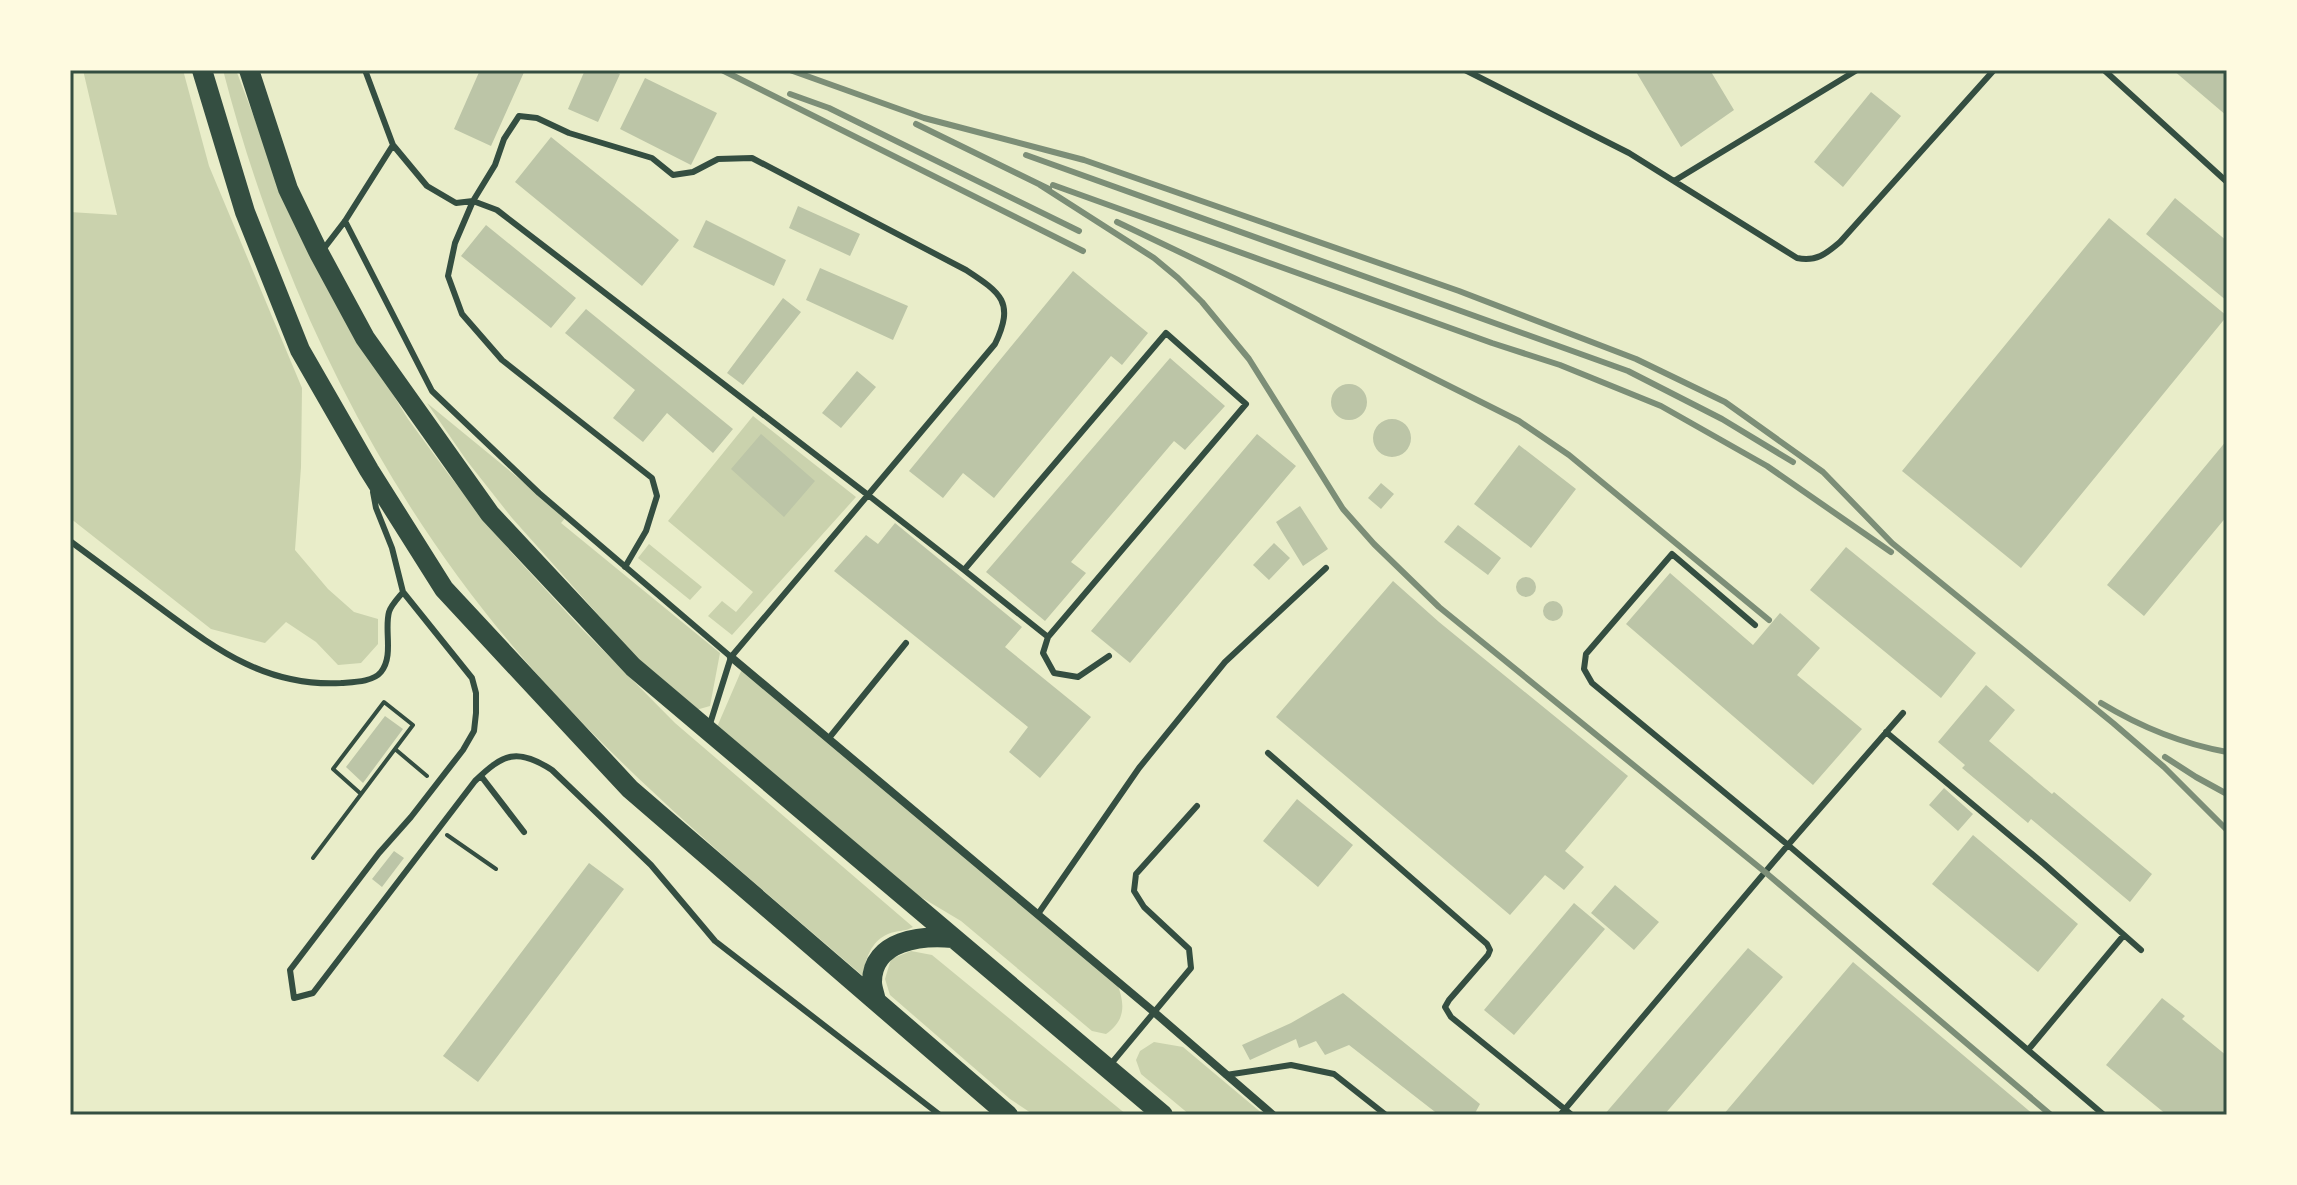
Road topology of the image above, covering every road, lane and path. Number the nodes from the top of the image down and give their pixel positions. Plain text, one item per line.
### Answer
1 (202, 70) edge
2 (249, 70) edge
3 (365, 70) edge
4 (1465, 70) edge
5 (1857, 70) edge
6 (1994, 70) edge
7 (2104, 70) edge
8 (393, 145) junction
9 (1674, 181) junction
10 (2227, 182) edge
11 (473, 201) junction
12 (345, 221) junction
13 (319, 253) junction
14 (369, 470) junction
15 (868, 495) junction
16 (70, 541) edge
17 (625, 567) junction
18 (1326, 568) dead end
19 (964, 570) junction
20 (403, 592) junction
21 (1755, 625) dead end
22 (1048, 637) junction
23 (906, 643) dead end
24 (1109, 656) dead end
25 (731, 657) junction
26 (1903, 713) dead end
27 (707, 732) junction
28 (1886, 732) junction
29 (829, 738) junction
30 (1268, 753) dead end
31 (481, 776) junction
32 (361, 794) junction
33 (1197, 806) dead end
34 (438, 829) junction
35 (524, 832) dead end
36 (1788, 845) junction
37 (313, 858) dead end
38 (496, 869) dead end
39 (1038, 914) junction
40 (2124, 935) junction
41 (953, 938) junction
42 (2141, 950) dead end
43 (876, 1001) junction
44 (1154, 1012) junction
45 (2028, 1050) junction
46 (1107, 1068) junction
47 (1226, 1075) junction
48 (1001, 1111) edge
49 (1562, 1112) edge
50 (940, 1115) edge
51 (1163, 1115) edge
52 (1273, 1115) edge
53 (1386, 1115) edge
54 (1572, 1115) edge
55 (2104, 1115) edge

1 - 14 highway
2 - 13 highway
3 - 8 lane
4 - 9 lane
5 - 9 lane
6 - 9 lane
7 - 10 lane
8 - 11 lane
8 - 12 lane
11 - 15 lane
11 - 15 lane
11 - 17 lane
12 - 13 lane
12 - 17 lane
13 - 27 highway
14 - 20 lane
14 - 43 highway
15 - 19 lane
15 - 25 lane
16 - 20 lane
17 - 25 lane
18 - 39 lane
19 - 22 lane
19 - 22 lane
20 - 34 lane
21 - 36 lane
22 - 24 lane
23 - 29 lane
25 - 27 lane
25 - 29 street
26 - 28 lane
27 - 41 highway
28 - 36 lane
28 - 40 lane
29 - 39 street
30 - 49 lane
31 - 34 lane
31 - 35 lane
31 - 50 lane
32 - 32 path
32 - 37 path
33 - 44 lane
34 - 38 path
36 - 45 lane
36 - 49 lane
39 - 44 street
40 - 42 lane
40 - 45 lane
41 - 43 highway
41 - 46 highway
43 - 48 highway
44 - 46 lane
44 - 47 street
45 - 55 lane
46 - 51 highway
47 - 52 street
47 - 53 lane
49 - 54 lane

